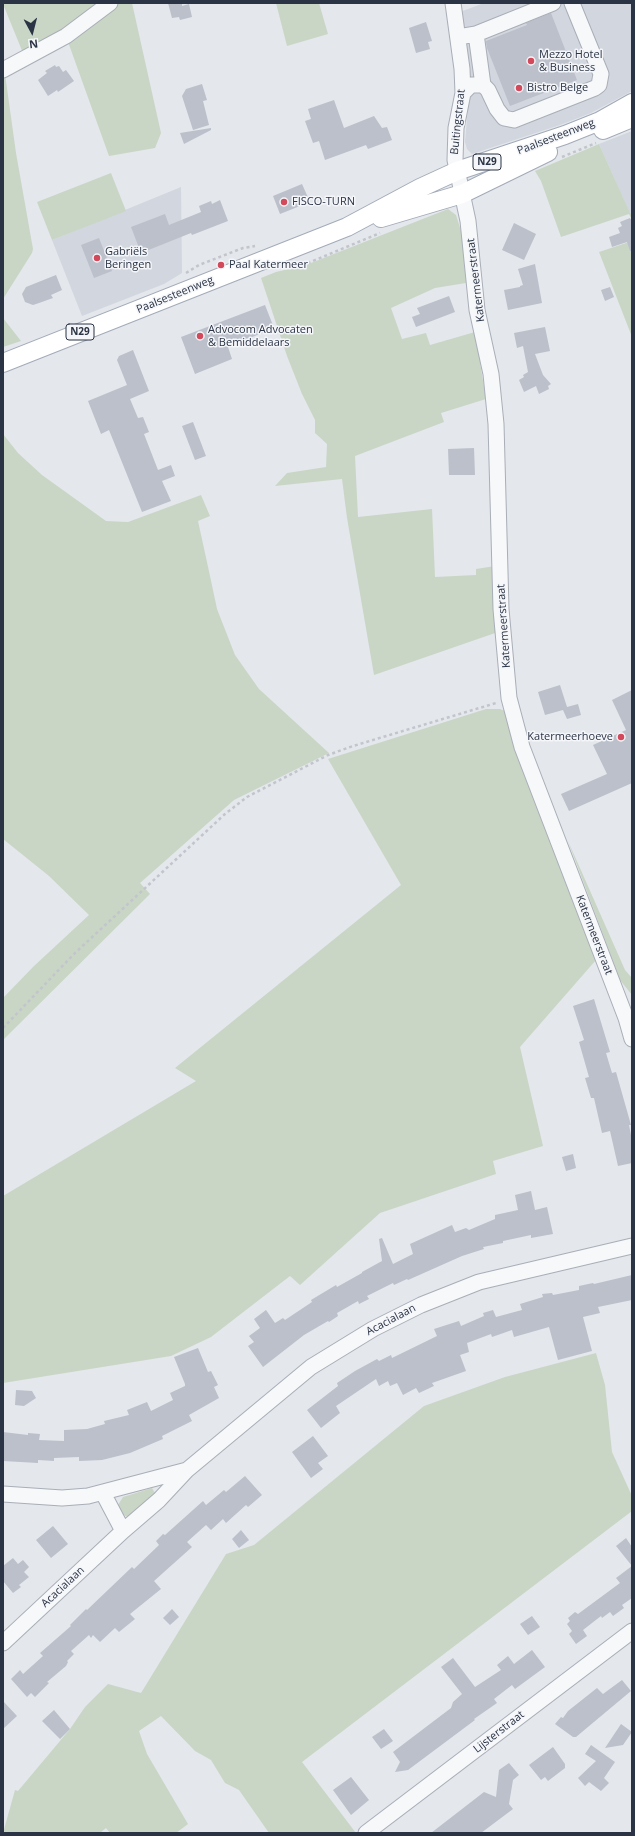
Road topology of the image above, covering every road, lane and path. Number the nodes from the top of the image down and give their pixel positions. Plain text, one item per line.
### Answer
1 (110, 3) edge
2 (453, 3) edge
3 (553, 3) edge
4 (572, 3) edge
5 (476, 34) junction
6 (458, 37) junction
7 (3, 70) edge
8 (483, 85) junction
9 (463, 93) junction
10 (632, 103) edge
11 (632, 118) edge
12 (457, 171) junction
13 (462, 194) junction
14 (347, 227) junction
15 (3, 362) edge
16 (509, 698) junction
17 (629, 1018) edge
18 (3, 1028) edge
19 (632, 1039) edge
20 (632, 1246) edge
21 (187, 1470) junction
22 (103, 1493) junction
23 (3, 1494) edge
24 (123, 1532) junction
25 (632, 1630) edge
26 (3, 1643) edge
27 (366, 1833) edge

1 - 7 street
2 - 6 street, Buitingstraat
3 - 5 street
4 - 8 street
5 - 6 street
5 - 8 street
6 - 9 street, Buitingstraat
8 - 9 street
9 - 12 street, Buitingstraat
10 - 12 main road, Paalsesteenweg / N29
11 - 13 main road, Paalsesteenweg / N29
12 - 13 street, Buitingstraat
12 - 14 main road, Paalsesteenweg / N29
13 - 14 main road, Paalsesteenweg / N29
13 - 16 street, Katermeerstraat
14 - 15 main road, Paalsesteenweg / N29
16 - 17 street, Katermeerstraat
16 - 18 path
17 - 19 street, Katermeerstraat
20 - 21 street, Acacialaan
21 - 22 street, Acacialaan
21 - 24 street, Acacialaan
22 - 23 street, Acacialaan
22 - 24 street
24 - 26 street, Acacialaan
25 - 27 street, Lijsterstraat

